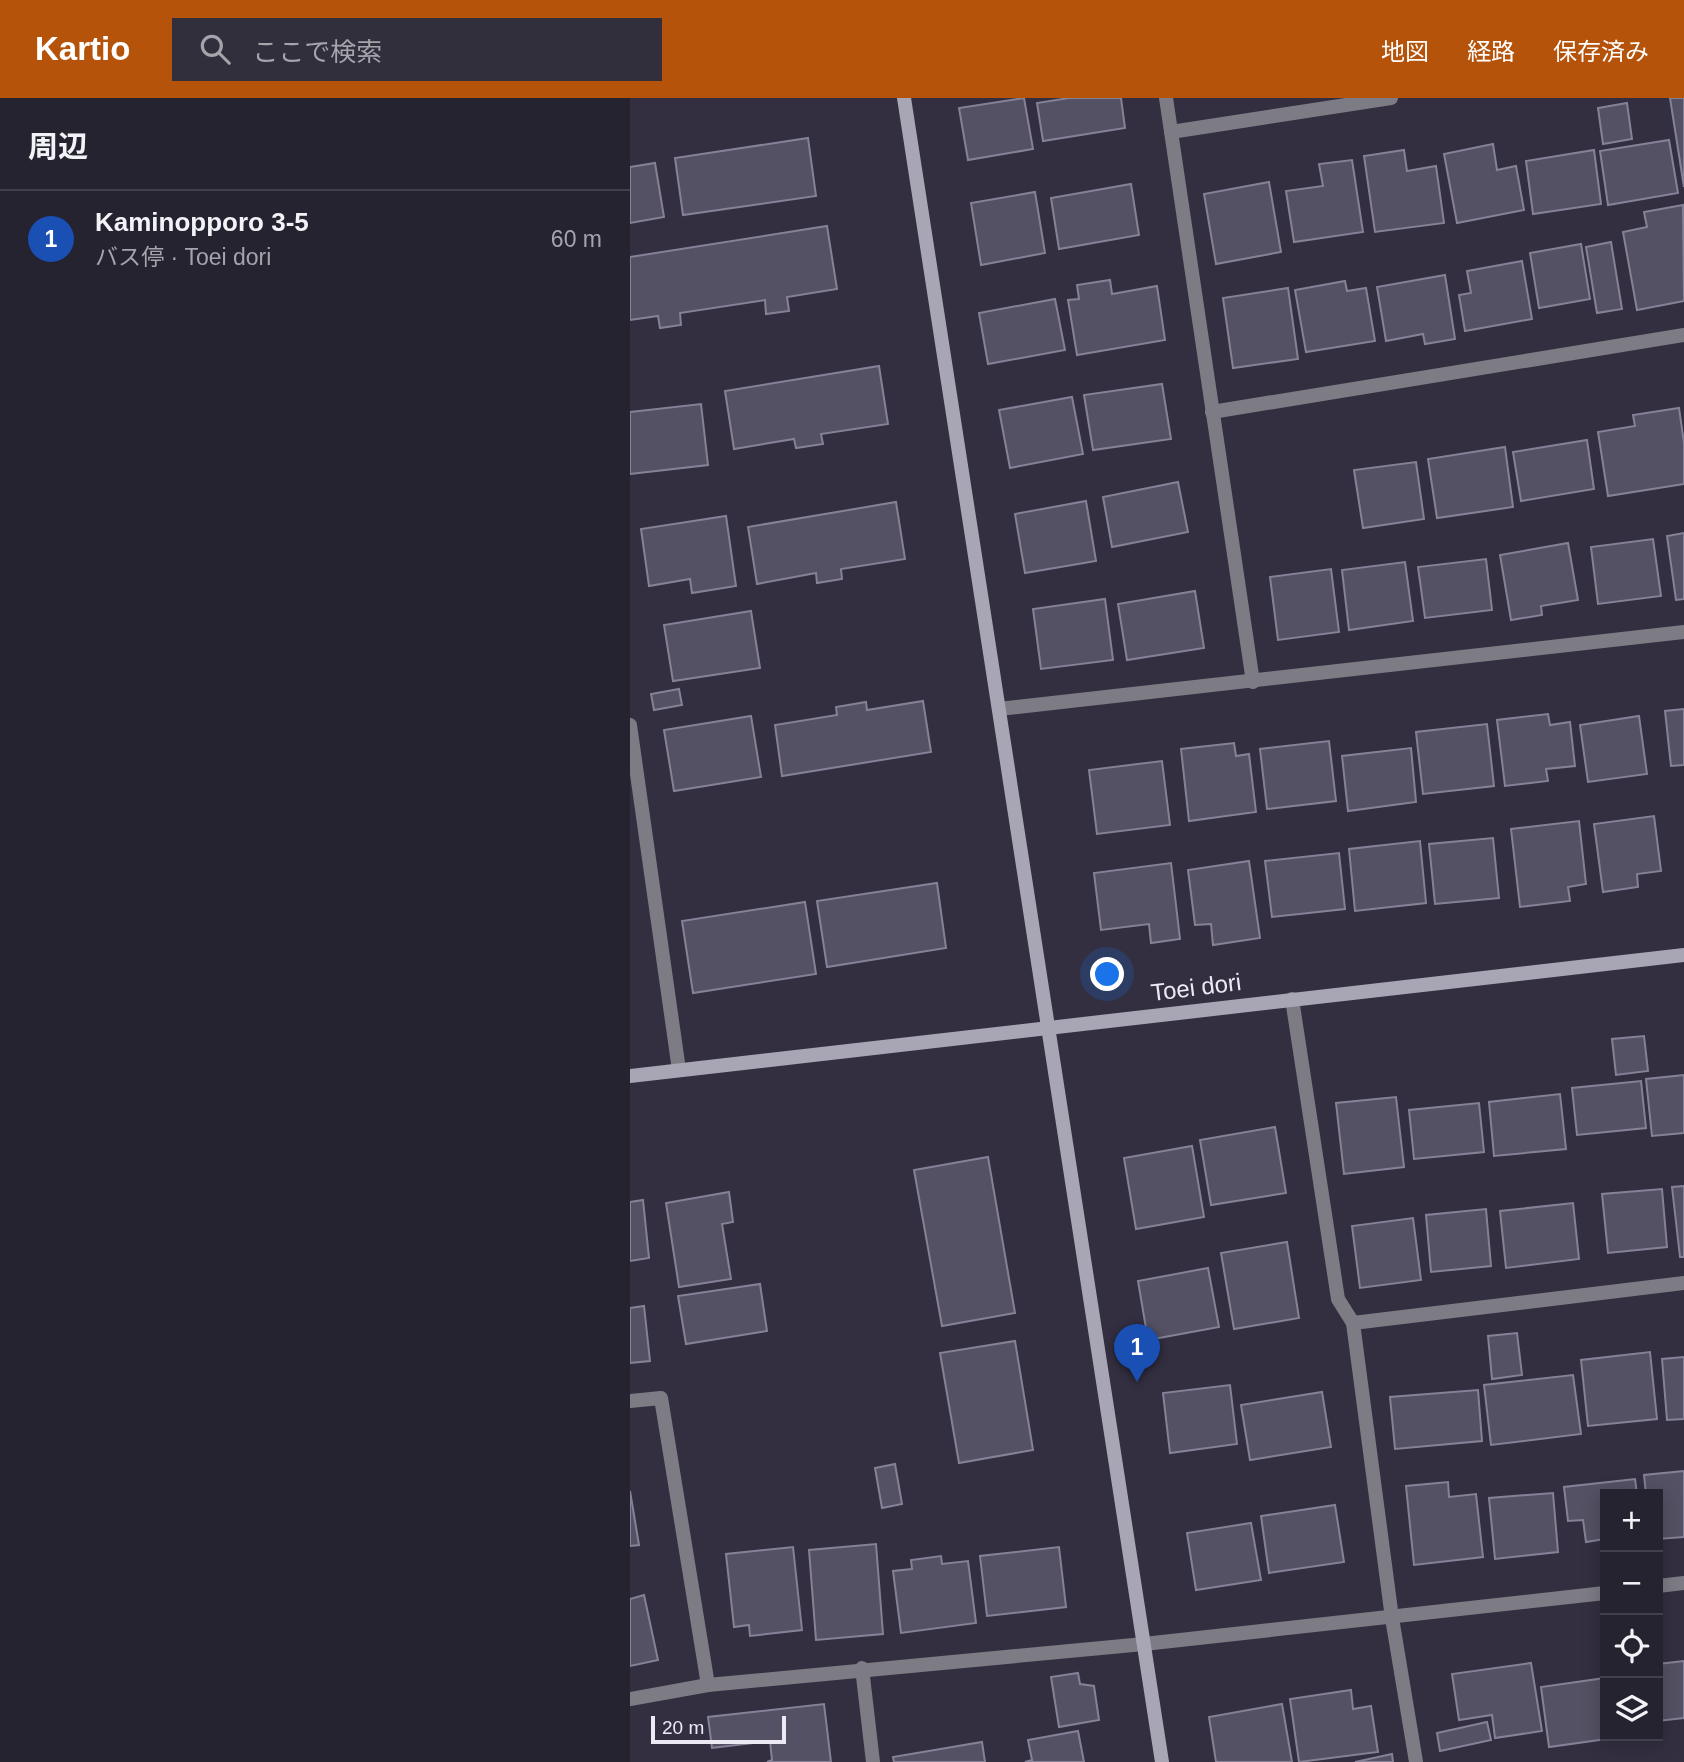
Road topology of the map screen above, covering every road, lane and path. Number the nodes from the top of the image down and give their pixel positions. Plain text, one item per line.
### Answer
1 (904, 98) edge
2 (1166, 98) edge
3 (1391, 98) edge
4 (1171, 132) junction
5 (1684, 335) edge
6 (1212, 412) junction
7 (1684, 632) edge
8 (1253, 682) junction
9 (999, 709) junction
10 (630, 725) edge
11 (633, 767) edge
12 (1684, 956) edge
13 (1292, 999) junction
14 (1047, 1029) junction
15 (679, 1070) junction
16 (630, 1076) edge
17 (1684, 1283) edge
18 (1353, 1323) junction
19 (630, 1401) edge
20 (1684, 1583) edge
21 (1663, 1585) edge
22 (1600, 1594) edge
23 (1392, 1618) junction
24 (1144, 1644) junction
25 (862, 1668) junction
26 (708, 1685) junction
27 (630, 1699) edge
28 (873, 1762) edge
29 (1162, 1762) edge
30 (1416, 1762) edge

1 - 9 street
2 - 4 street
3 - 4 street
4 - 6 street
5 - 6 street
6 - 8 street
7 - 8 street
8 - 9 street
9 - 14 street
10 - 11 street
11 - 15 street
12 - 13 street, Toei dori
13 - 14 street, Toei dori
13 - 18 street
14 - 15 street, Toei dori
14 - 24 street
15 - 16 street, Toei dori
17 - 18 street
18 - 23 street
19 - 26 street
20 - 21 street
22 - 23 street
23 - 24 street
23 - 30 street
24 - 25 street
24 - 29 street
25 - 26 street
25 - 28 street
26 - 27 street

